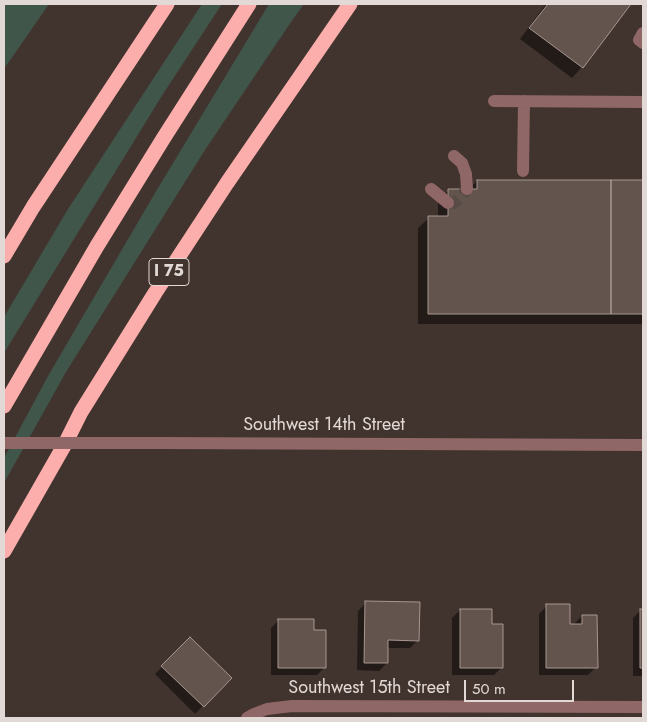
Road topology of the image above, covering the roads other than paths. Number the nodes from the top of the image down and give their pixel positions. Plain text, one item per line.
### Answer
1 (167, 4) edge
2 (249, 4) edge
3 (350, 4) edge
4 (643, 33) edge
5 (643, 43) edge
6 (494, 101) dead end
7 (524, 101) junction
8 (643, 102) edge
9 (454, 156) dead end
10 (523, 170) dead end
11 (467, 189) dead end
12 (431, 190) dead end
13 (448, 203) dead end
14 (4, 256) edge
15 (4, 406) edge
16 (4, 443) edge
17 (643, 445) edge
18 (4, 551) edge
19 (643, 708) edge
20 (247, 718) edge

1 - 14 highway
2 - 15 highway
3 - 18 highway, I 75
4 - 5 street
6 - 7 street
7 - 8 street
7 - 10 street
9 - 11 street
12 - 13 street
16 - 17 street, Southwest 14th Street, bridge
19 - 20 street, Southwest 15th Street

